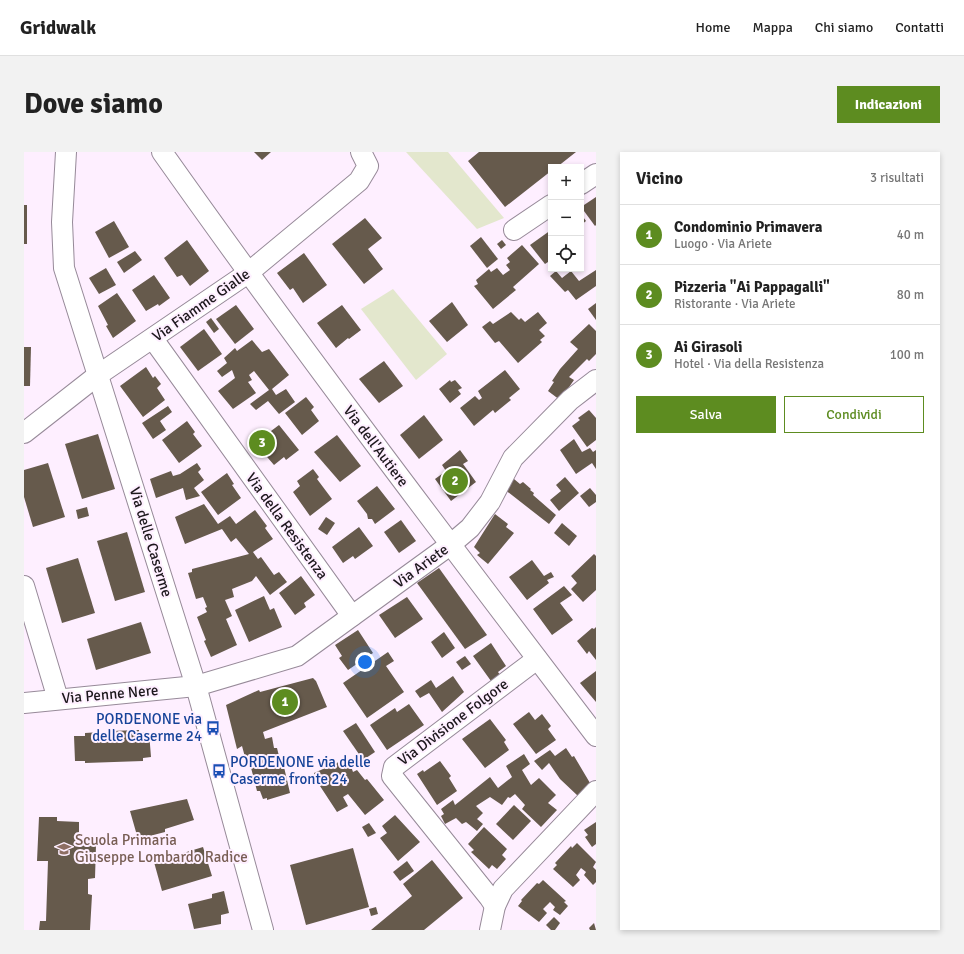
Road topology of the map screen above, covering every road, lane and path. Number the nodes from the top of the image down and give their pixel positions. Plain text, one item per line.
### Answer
1 (66, 152) edge
2 (162, 152) edge
3 (365, 159) edge
4 (596, 174) edge
5 (584, 182) edge
6 (548, 207) edge
7 (514, 230) dead end
8 (248, 273) junction
9 (153, 339) junction
10 (98, 375) junction
11 (595, 383) edge
12 (24, 433) edge
13 (450, 545) junction
14 (24, 586) edge
15 (352, 616) junction
16 (537, 659) junction
17 (196, 686) junction
18 (58, 699) junction
19 (24, 703) edge
20 (596, 736) edge
21 (596, 791) edge
22 (494, 906) junction
23 (263, 930) edge
24 (490, 930) edge

1 - 10 street, Via delle Caserme
2 - 8 street, Via dell'Autiere
3 - 8 street, Via Fiamme Gialle
4 - 5 street
6 - 7 street
8 - 9 street, Via Fiamme Gialle
8 - 13 street, Via dell'Autiere
9 - 10 street, Via Fiamme Gialle
9 - 15 street, Via della Resistenza
10 - 12 street, Via Fiamme Gialle
10 - 17 street, Via delle Caserme
11 - 13 street, Via Ariete
13 - 15 street, Via Ariete
13 - 16 street, Via dell'Autiere
14 - 18 street
15 - 17 street, Via Ariete
16 - 20 street, Via dell'Autiere
16 - 22 street, Via Divisione Folgore
17 - 18 street, Via Penne Nere
17 - 23 street, Via delle Caserme
18 - 19 street, Via Penne Nere
21 - 22 street
22 - 24 street

